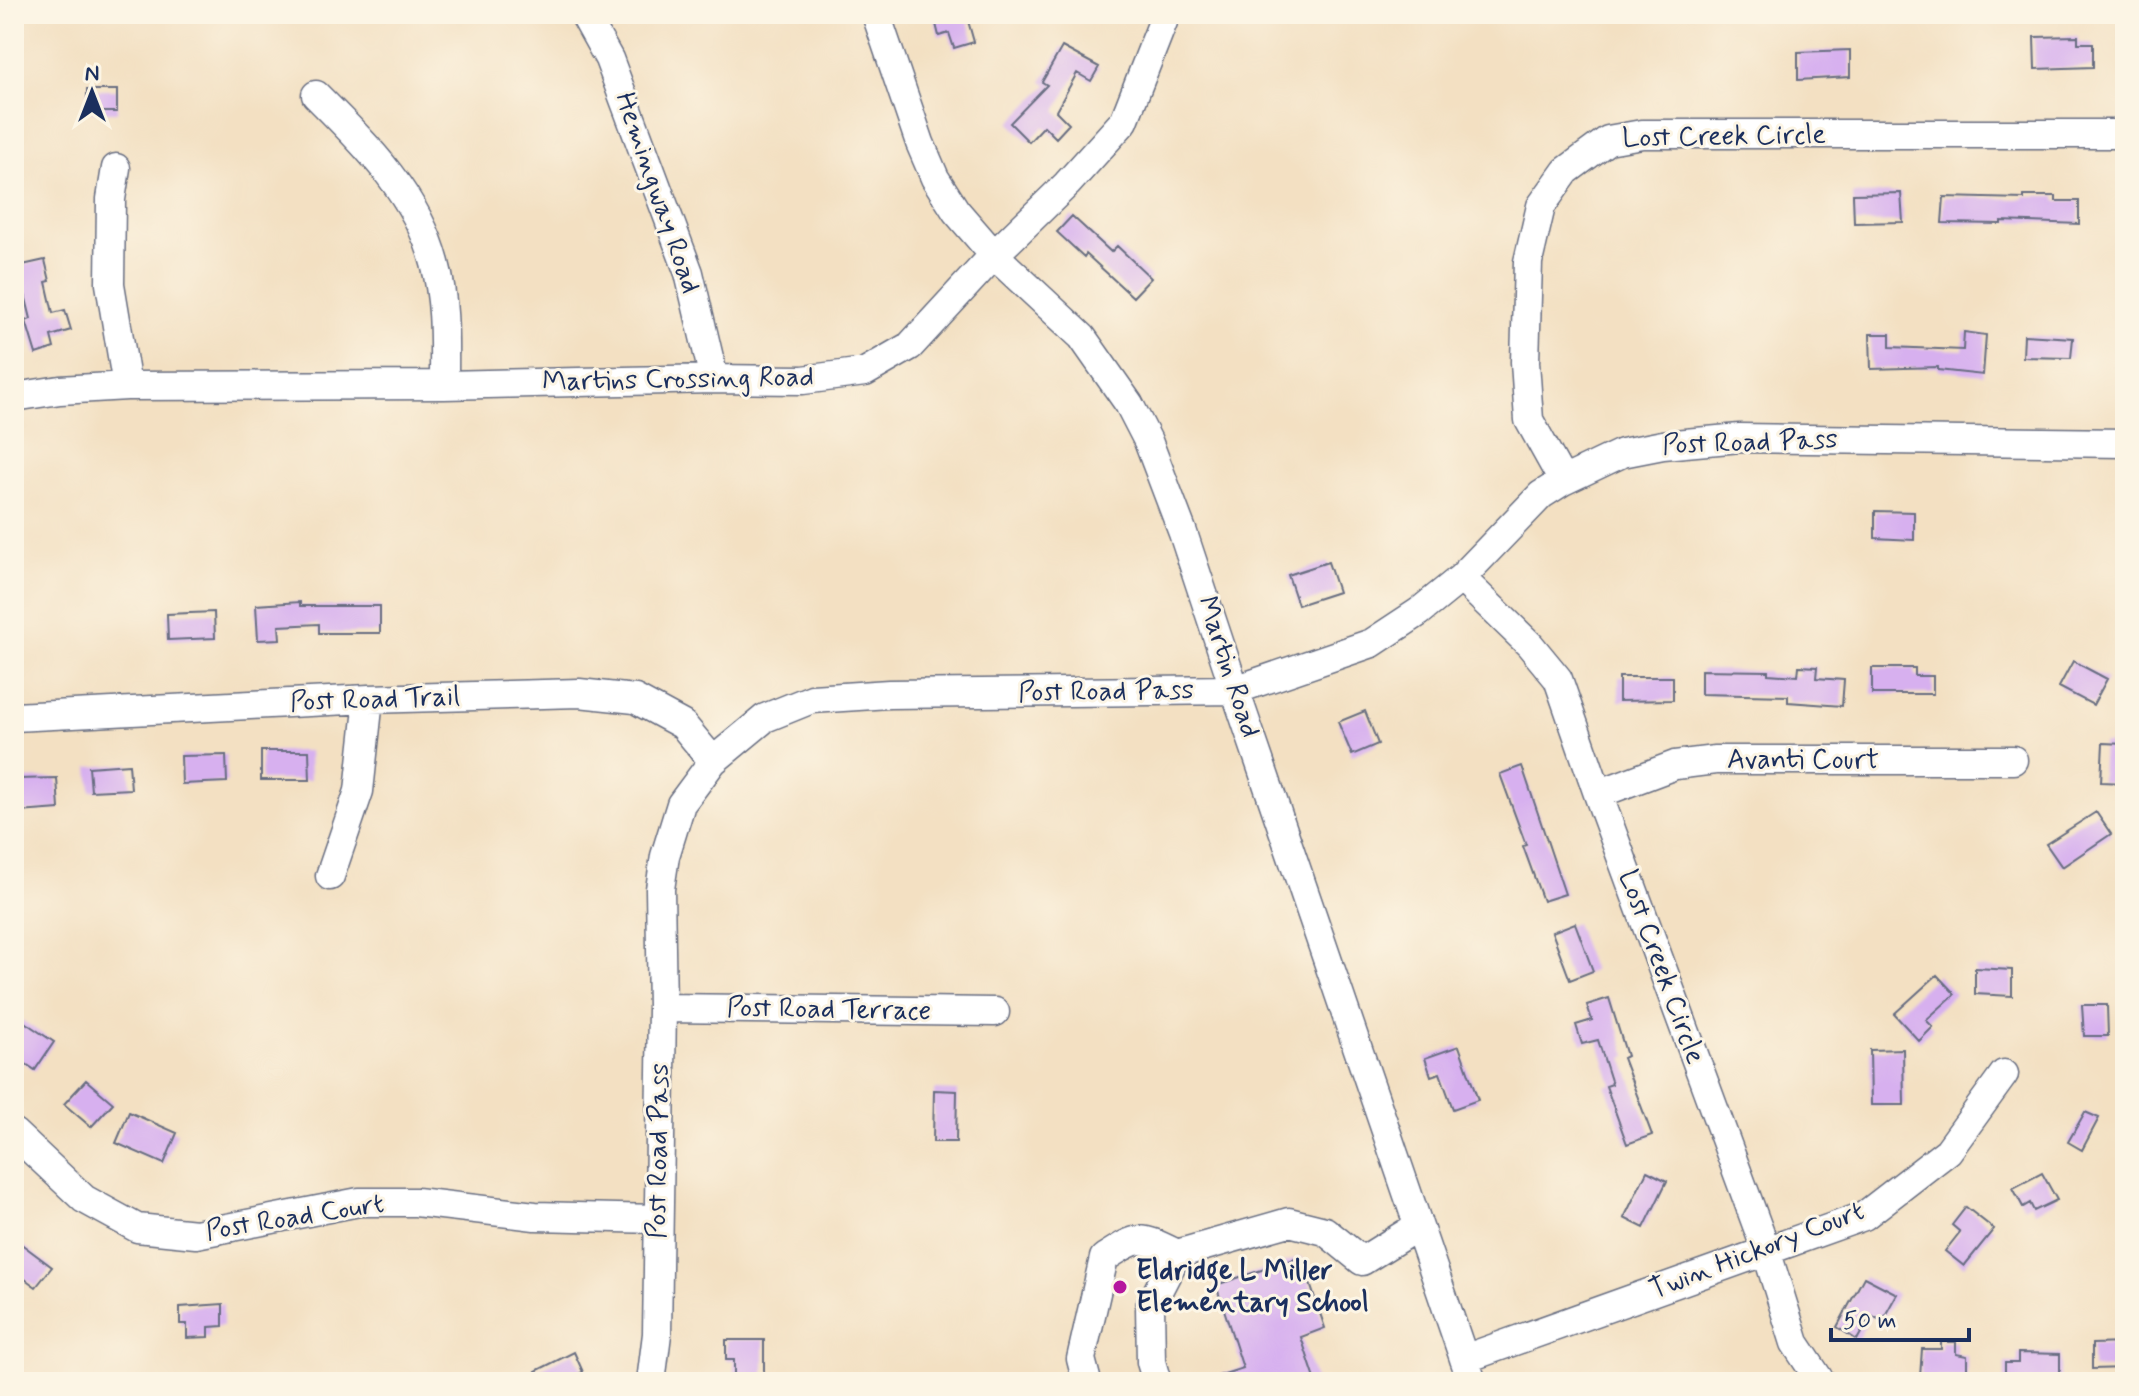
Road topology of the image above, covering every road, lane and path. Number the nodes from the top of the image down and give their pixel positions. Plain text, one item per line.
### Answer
1 (584, 14) edge
2 (876, 14) edge
3 (1166, 14) edge
4 (316, 95) dead end
5 (2125, 134) edge
6 (116, 168) dead end
7 (994, 255) junction
8 (714, 379) junction
9 (444, 385) junction
10 (127, 386) junction
11 (14, 397) edge
12 (2125, 443) edge
13 (1563, 481) junction
14 (1461, 578) junction
15 (1235, 690) junction
16 (369, 699) junction
17 (14, 717) edge
18 (2013, 760) dead end
19 (713, 761) junction
20 (1598, 794) junction
21 (330, 876) dead end
22 (662, 1008) junction
23 (995, 1012) dead end
24 (2004, 1074) dead end
25 (14, 1133) edge
26 (657, 1219) junction
27 (1418, 1226) junction
28 (1766, 1250) junction
29 (1177, 1254) junction
30 (1468, 1371) edge
31 (651, 1382) edge
32 (1087, 1382) edge
33 (1157, 1382) edge
34 (1821, 1382) edge

1 - 8 street, Hemingway Road
2 - 7 street, Martin Road
3 - 7 street, Martins Crossing Road
4 - 9 street
5 - 13 street, Lost Creek Circle
6 - 10 street
7 - 8 street, Martins Crossing Road
7 - 15 street, Martin Road
8 - 9 street, Martins Crossing Road
9 - 10 street, Martins Crossing Road
10 - 11 street, Martins Crossing Road
12 - 13 street, Post Road Pass
13 - 14 street, Post Road Pass
14 - 15 street, Post Road Pass
14 - 20 street, Lost Creek Circle
15 - 19 street, Post Road Pass
15 - 27 street, Martin Road
16 - 17 street, Post Road Trail
16 - 19 street, Post Road Trail
16 - 21 street
18 - 20 street, Avanti Court
19 - 22 street, Post Road Pass
20 - 28 street, Lost Creek Circle
22 - 23 street, Post Road Terrace
22 - 26 street, Post Road Pass
24 - 28 street, Twin Hickory Court
25 - 26 street, Post Road Court
26 - 31 street, Post Road Pass
27 - 29 street
27 - 30 street, Martin Road
28 - 30 street, Twin Hickory Court
28 - 34 street, Lost Creek Circle
29 - 32 street
29 - 33 street

